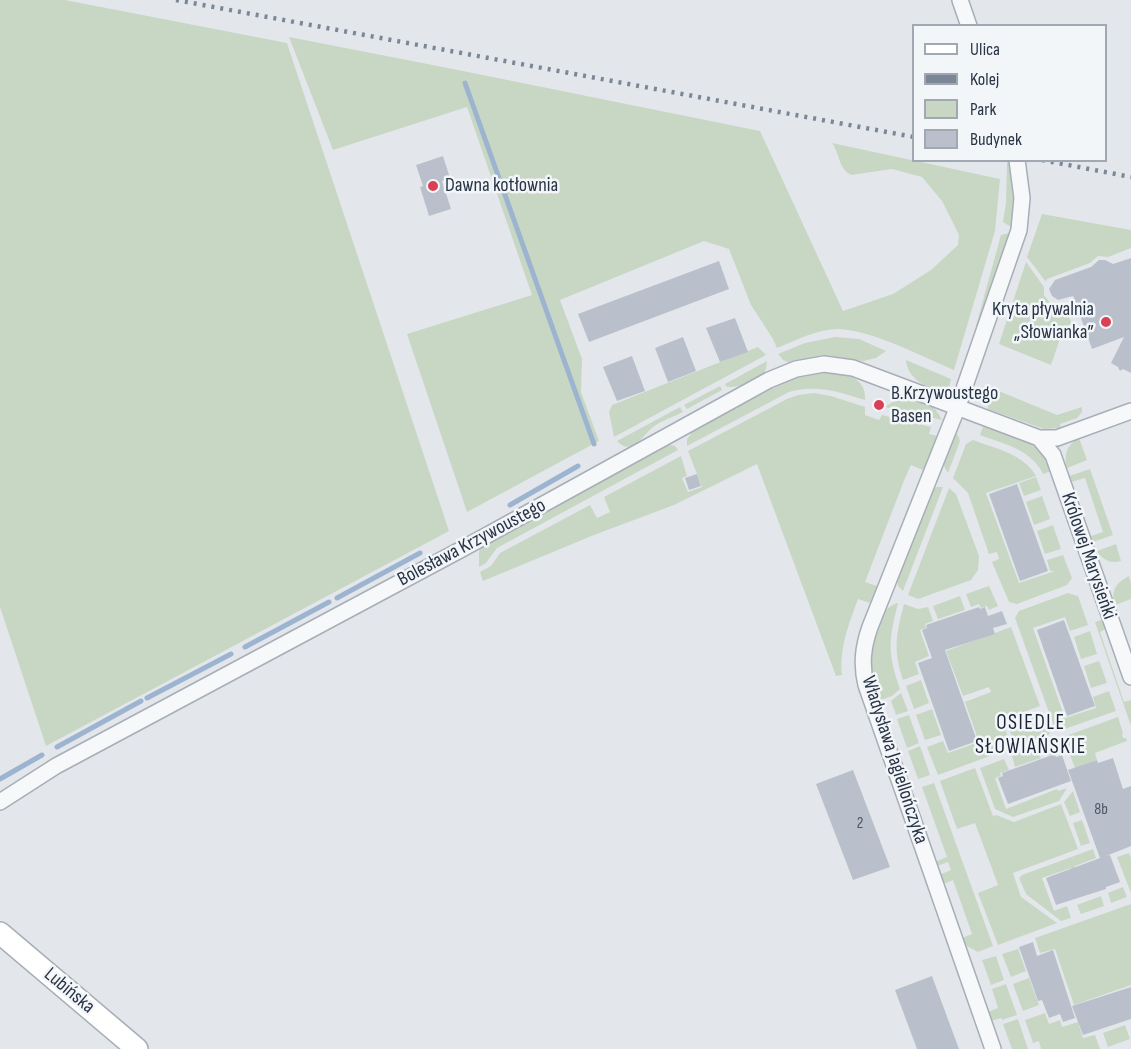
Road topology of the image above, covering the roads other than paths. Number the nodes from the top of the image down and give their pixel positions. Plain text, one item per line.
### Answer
1 (960, 0) edge
2 (968, 24) edge
3 (1017, 162) edge
4 (958, 406) junction
5 (1131, 411) edge
6 (1039, 438) junction
7 (1131, 677) edge
8 (0, 802) edge
9 (0, 933) edge
10 (137, 1049) edge
11 (993, 1049) edge

1 - 2 street
3 - 4 street, Władysława Jagiellończyka
4 - 6 street, Bolesława Krzywoustego
4 - 8 street, Bolesława Krzywoustego
4 - 11 street, Władysława Jagiellończyka
5 - 6 street
6 - 7 street, Królowej Marysieńki
9 - 10 main road, Lubińska

